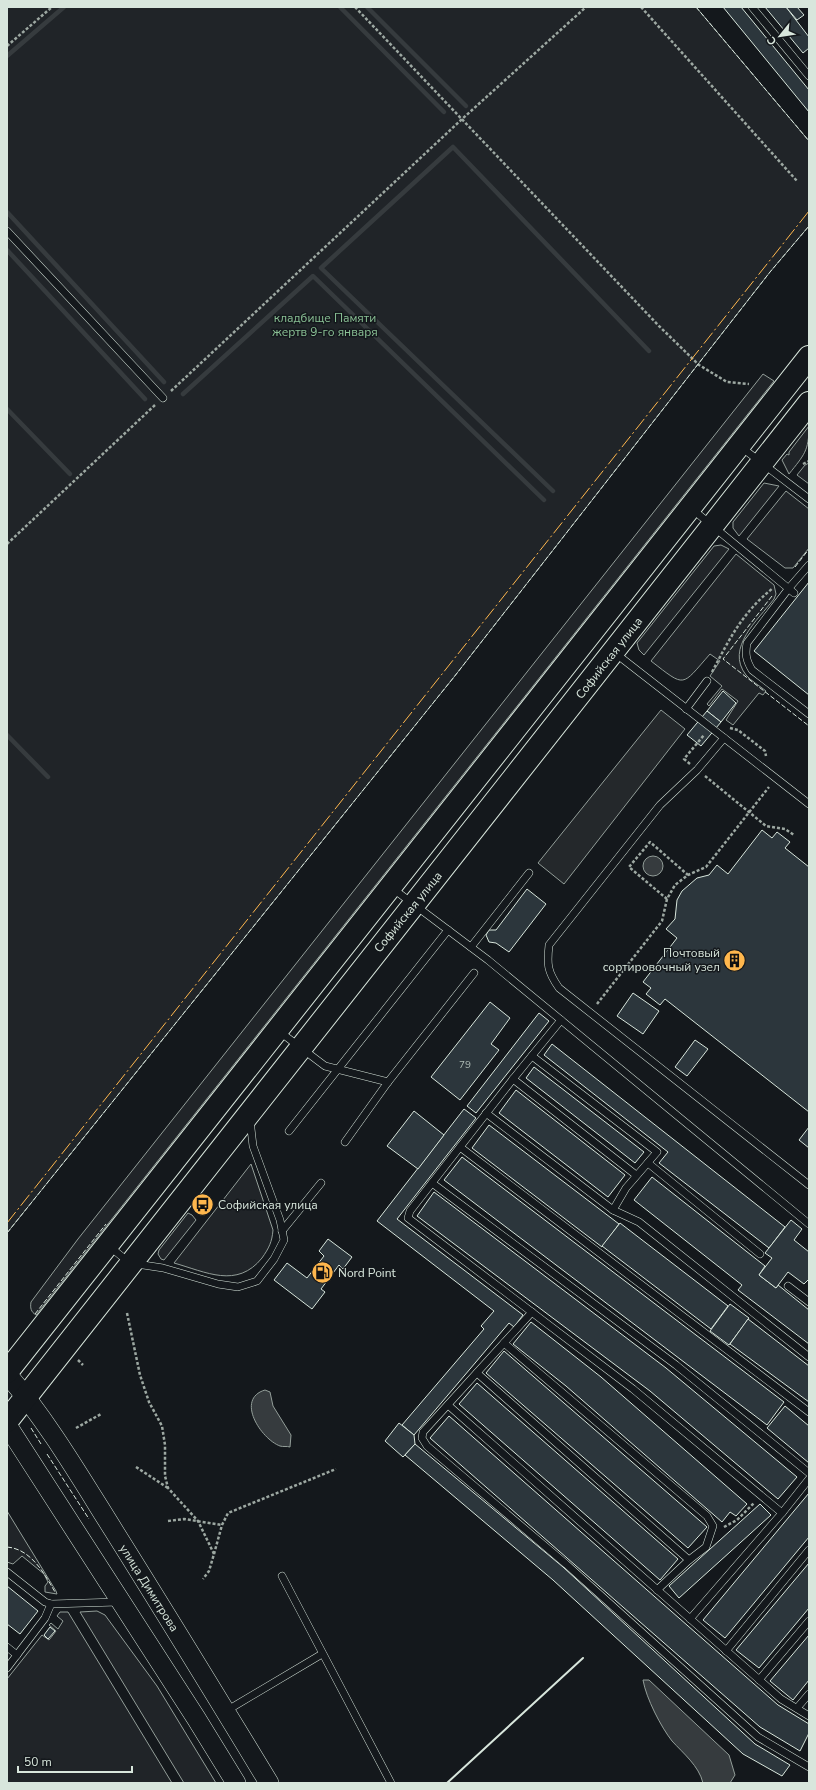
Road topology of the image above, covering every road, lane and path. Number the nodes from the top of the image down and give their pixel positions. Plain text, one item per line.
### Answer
1 (52, 7) edge
2 (355, 7) edge
3 (586, 7) edge
4 (641, 7) edge
5 (752, 7) edge
6 (7, 46) edge
7 (809, 75) edge
8 (461, 120) junction
9 (797, 181) dead end
10 (7, 230) edge
11 (809, 357) edge
12 (749, 384) dead end
13 (163, 398) junction
14 (809, 403) edge
15 (740, 446) junction
16 (809, 461) edge
17 (762, 463) junction
18 (803, 464) dead end
19 (809, 499) edge
20 (691, 508) junction
21 (713, 526) junction
22 (7, 544) edge
23 (809, 565) edge
24 (781, 581) junction
25 (792, 590) junction
26 (614, 652) junction
27 (707, 681) joint
28 (686, 709) junction
29 (809, 714) edge
30 (727, 725) dead end
31 (710, 728) junction
32 (724, 738) junction
33 (697, 770) junction
34 (768, 773) junction
35 (809, 804) edge
36 (749, 812) junction
37 (794, 835) dead end
38 (529, 873) dead end
39 (688, 874) junction
40 (390, 887) junction
41 (667, 899) junction
42 (414, 905) junction
43 (448, 930) junction
44 (471, 947) junction
45 (474, 973) dead end
46 (591, 1012) junction
47 (561, 1020) junction
48 (278, 1030) junction
49 (300, 1047) junction
50 (532, 1056) junction
51 (338, 1068) junction
52 (512, 1079) junction
53 (388, 1082) junction
54 (249, 1112) junction
55 (486, 1113) junction
56 (288, 1131) dead end
57 (345, 1142) dead end
58 (460, 1147) junction
59 (648, 1163) junction
60 (636, 1175) junction
61 (321, 1183) dead end
62 (432, 1183) junction
63 (809, 1185) edge
64 (613, 1210) junction
65 (809, 1224) edge
66 (282, 1231) junction
67 (108, 1245) junction
68 (760, 1254) dead end
69 (130, 1263) junction
70 (788, 1286) dead end
71 (809, 1302) edge
72 (532, 1312) junction
73 (127, 1313) dead end
74 (504, 1343) junction
75 (809, 1357) edge
76 (7, 1373) edge
77 (477, 1373) junction
78 (26, 1395) junction
79 (448, 1405) junction
80 (809, 1412) edge
81 (101, 1414) dead end
82 (7, 1421) edge
83 (7, 1424) edge
84 (76, 1428) dead end
85 (136, 1467) dead end
86 (336, 1469) dead end
87 (809, 1473) edge
88 (809, 1479) edge
89 (168, 1488) junction
90 (762, 1496) junction
91 (782, 1513) junction
92 (168, 1521) dead end
93 (198, 1521) junction
94 (222, 1525) junction
95 (713, 1526) junction
96 (809, 1550) edge
97 (214, 1554) junction
98 (689, 1560) junction
99 (7, 1572) edge
100 (282, 1576) dead end
101 (203, 1579) dead end
102 (657, 1590) junction
103 (122, 1602) junction
104 (51, 1604) junction
105 (690, 1619) junction
106 (809, 1621) edge
107 (7, 1647) edge
108 (726, 1651) junction
109 (322, 1654) junction
110 (17, 1655) junction
111 (7, 1668) edge
112 (759, 1680) junction
113 (809, 1694) edge
114 (797, 1708) junction
115 (226, 1712) junction
116 (809, 1716) edge
117 (809, 1767) edge
118 (236, 1783) edge
119 (269, 1783) edge
120 (391, 1783) edge

1 - 6 path
2 - 8 path
3 - 8 path
4 - 9 path
5 - 7 lane
8 - 12 path
8 - 13 path
10 - 13 lane
11 - 15 main road
13 - 22 path
14 - 17 main road, Софийская улица
15 - 17 lane
15 - 20 main road
16 - 18 path
17 - 19 lane
17 - 21 main road, Софийская улица
20 - 21 lane
20 - 40 main road
21 - 24 lane
21 - 26 main road, Софийская улица
23 - 25 lane
24 - 25 lane
24 - 27 path
25 - 29 lane
26 - 28 lane
26 - 42 main road, Софийская улица
27 - 28 lane
28 - 31 lane
30 - 34 path
31 - 32 lane
31 - 33 path
32 - 33 lane
32 - 34 lane
33 - 36 path
33 - 46 lane
34 - 35 lane
34 - 36 path
36 - 37 path
36 - 39 path
38 - 44 lane
39 - 41 path
39 - 41 path
40 - 42 lane
40 - 48 main road
41 - 46 path
42 - 43 lane
42 - 49 main road, Софийская улица
43 - 44 lane
43 - 51 lane
44 - 47 lane
45 - 53 lane
46 - 63 lane
47 - 50 lane
47 - 65 lane
48 - 49 lane
48 - 67 main road
49 - 51 lane
49 - 54 main road, Софийская улица
50 - 52 lane
50 - 59 lane
51 - 53 lane
51 - 56 lane
52 - 55 lane
52 - 60 lane
53 - 57 lane
54 - 66 lane
54 - 69 main road, Софийская улица
55 - 58 lane
55 - 64 lane
58 - 62 lane
58 - 80 lane
59 - 60 lane
59 - 68 lane
60 - 64 lane
61 - 66 lane
62 - 72 lane
62 - 87 lane
64 - 75 lane
66 - 69 lane
67 - 69 lane
67 - 76 main road
69 - 78 main road, Софийская улица
70 - 71 lane
72 - 74 lane
72 - 90 lane
73 - 89 path
74 - 77 lane
74 - 95 lane
76 - 78 street, улица Димитрова
77 - 79 lane
77 - 98 lane
78 - 82 main road, Софийская улица
78 - 115 street, улица Димитрова
79 - 102 lane
79 - 117 lane
81 - 84 path
83 - 103 street
85 - 89 path
86 - 94 path
88 - 91 lane
89 - 93 path
90 - 91 lane
90 - 95 path
91 - 105 lane
92 - 93 path
93 - 94 path
93 - 97 path
94 - 97 path
95 - 98 lane
96 - 108 lane
97 - 101 path
98 - 102 lane
99 - 104 lane
100 - 109 lane
102 - 105 lane
103 - 104 lane
103 - 118 street
104 - 110 lane
105 - 108 lane
106 - 112 lane
107 - 110 lane
108 - 112 lane
109 - 115 lane
109 - 120 lane
110 - 111 lane
112 - 114 lane
113 - 114 lane
114 - 116 lane
115 - 119 street, улица Димитрова

